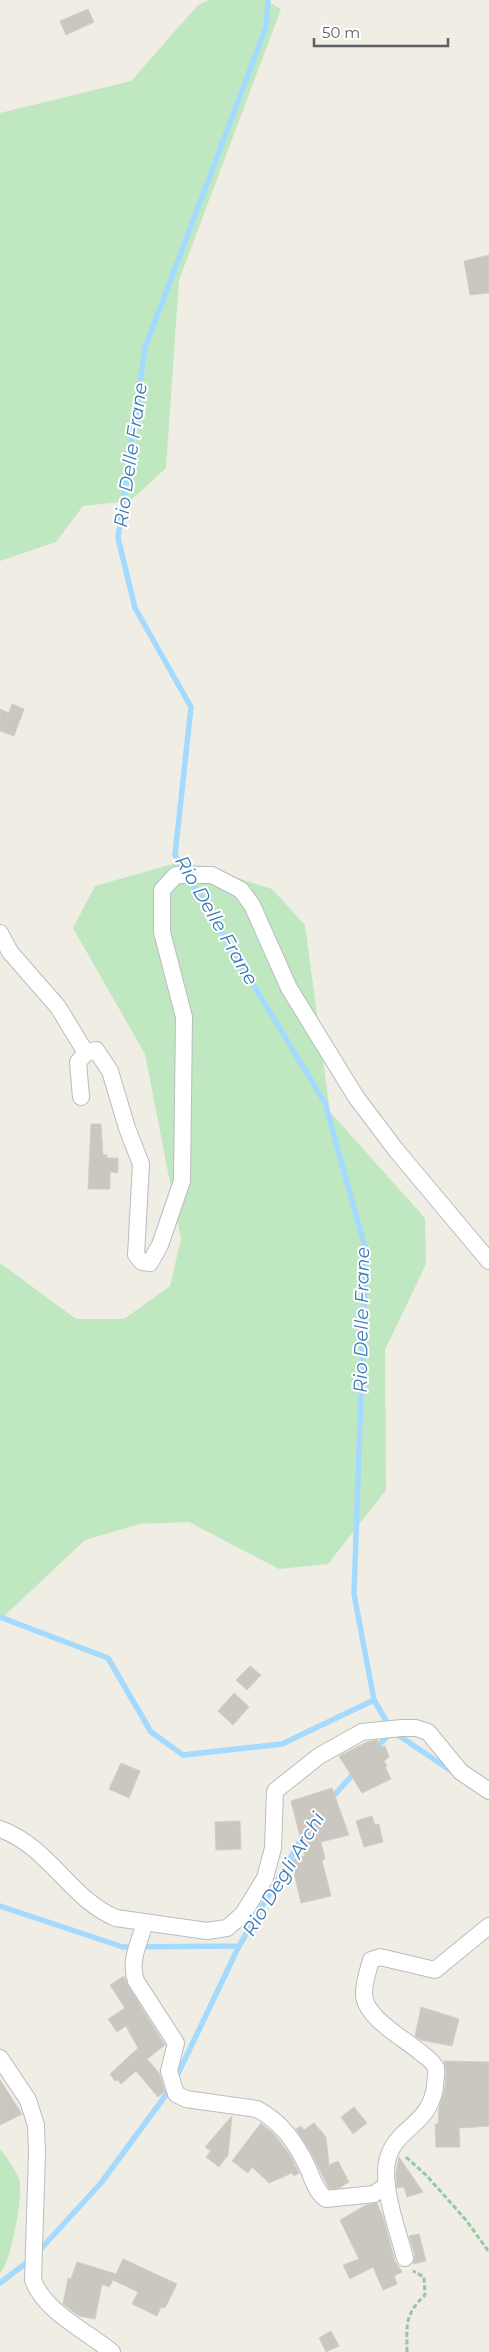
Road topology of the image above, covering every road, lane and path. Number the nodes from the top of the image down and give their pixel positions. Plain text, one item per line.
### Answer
1 (0, 933) edge
2 (86, 1052) junction
3 (82, 1097) dead end
4 (489, 1261) edge
5 (489, 1791) edge
6 (0, 1829) edge
7 (145, 1923) junction
8 (489, 1926) edge
9 (0, 2058) edge
10 (393, 2145) junction
11 (387, 2185) junction
12 (489, 2252) edge
13 (405, 2258) joint
14 (112, 2352) edge
15 (407, 2352) edge

1 - 2 street
2 - 3 street
2 - 4 street
5 - 7 street
6 - 7 street
7 - 11 street
8 - 10 street
9 - 14 street
10 - 11 street
10 - 12 path
11 - 13 street
13 - 15 path

